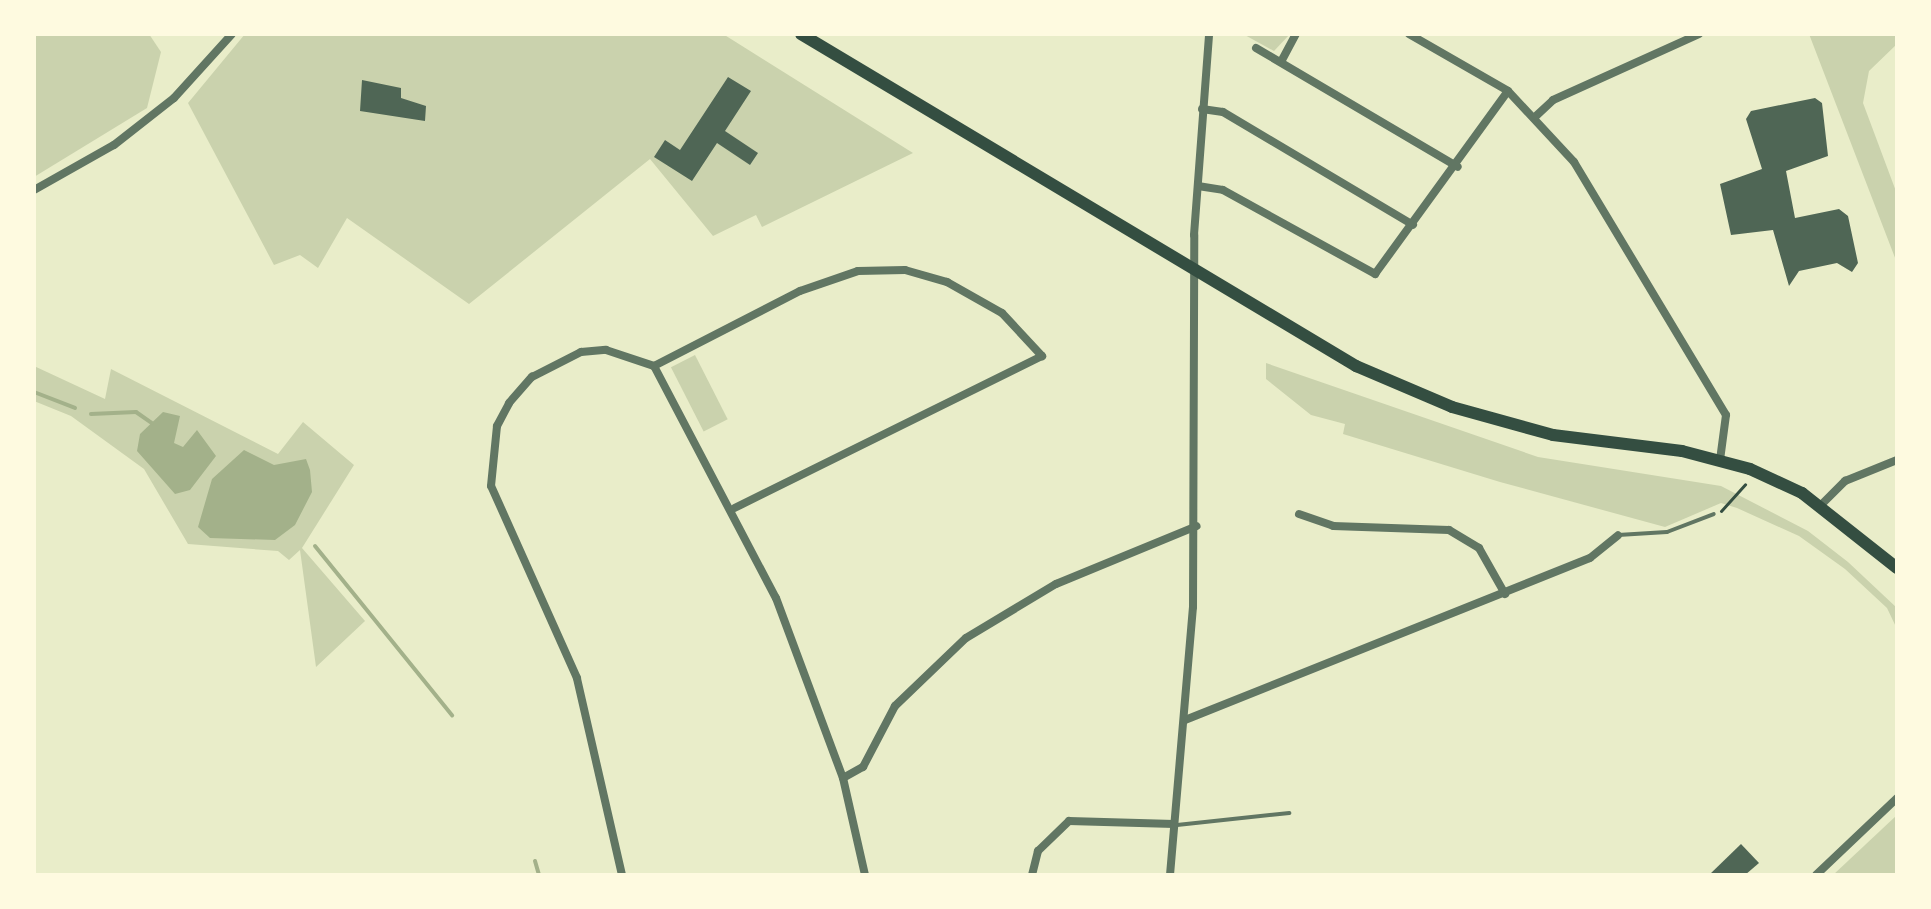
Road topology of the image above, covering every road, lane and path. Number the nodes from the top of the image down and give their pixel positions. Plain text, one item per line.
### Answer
1 (232, 34) edge
2 (801, 34) edge
3 (1209, 34) edge
4 (1296, 34) edge
5 (1409, 34) edge
6 (1699, 34) edge
7 (1256, 48) dead end
8 (1282, 60) junction
9 (1508, 91) junction
10 (1202, 109) junction
11 (1536, 116) junction
12 (1458, 167) junction
13 (1198, 186) junction
14 (34, 190) edge
15 (1413, 225) junction
16 (1195, 273) junction
17 (654, 366) junction
18 (1720, 460) junction
19 (1897, 460) edge
20 (1745, 484) dead end
21 (1819, 507) junction
22 (734, 508) junction
23 (1299, 514) dead end
24 (1714, 514) joint
25 (1197, 526) junction
26 (1618, 535) joint
27 (1897, 568) edge
28 (1505, 594) junction
29 (1185, 720) junction
30 (843, 778) junction
31 (1897, 798) edge
32 (1289, 813) dead end
33 (1174, 824) junction
34 (622, 875) edge
35 (865, 875) edge
36 (1032, 875) edge
37 (1170, 875) edge
38 (1816, 875) edge

1 - 14 street
2 - 16 main road
3 - 10 street
4 - 8 street
5 - 9 street
6 - 11 street
7 - 8 street
8 - 12 street
9 - 11 street
9 - 12 street
10 - 13 street
10 - 15 street
11 - 18 street
12 - 15 street
13 - 15 street
13 - 16 street
16 - 18 main road
16 - 25 street
17 - 22 street
17 - 22 street
17 - 34 street
18 - 21 main road
19 - 21 street
20 - 24 path
21 - 27 main road
22 - 30 street
23 - 28 street
24 - 26 lane
25 - 29 street
25 - 30 street
26 - 28 street
28 - 29 street
29 - 33 street
30 - 35 street
31 - 38 street
32 - 33 lane
33 - 36 street
33 - 37 street

